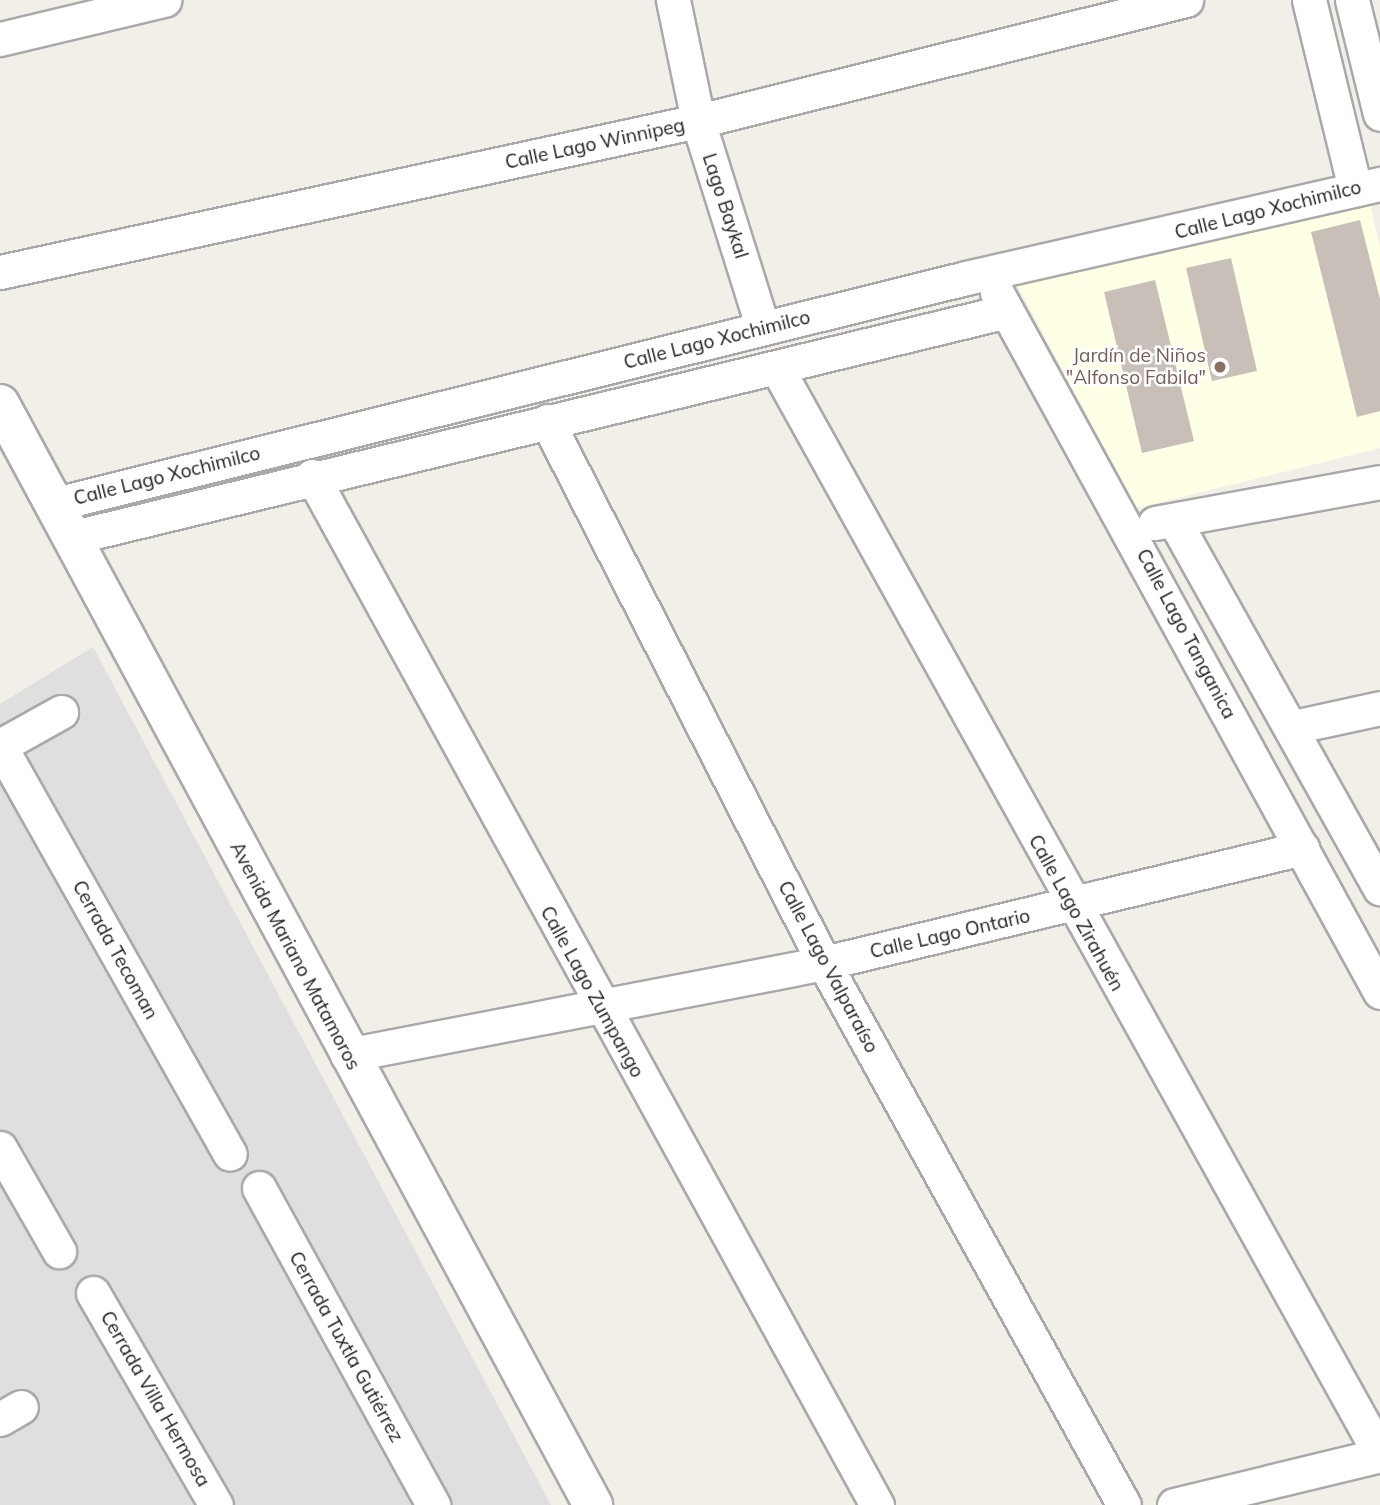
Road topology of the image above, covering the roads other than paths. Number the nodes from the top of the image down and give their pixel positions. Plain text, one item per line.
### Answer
1 (164, 0) edge
2 (673, 0) edge
3 (1186, 0) edge
4 (1309, 0) edge
5 (1352, 0) edge
6 (0, 39) edge
7 (1380, 114) edge
8 (698, 121) junction
9 (1367, 186) edge
10 (0, 272) edge
11 (992, 277) junction
12 (1003, 312) junction
13 (763, 328) junction
14 (777, 368) junction
15 (0, 404) edge
16 (547, 421) junction
17 (312, 476) junction
18 (1380, 482) edge
19 (55, 504) junction
20 (1174, 520) junction
21 (1129, 528) junction
22 (74, 537) junction
23 (1380, 708) edge
24 (61, 712) dead end
25 (1293, 727) junction
26 (0, 746) edge
27 (1302, 848) junction
28 (1380, 888) edge
29 (1072, 906) junction
30 (824, 963) junction
31 (1380, 992) edge
32 (597, 1004) junction
33 (347, 1055) junction
34 (0, 1148) edge
35 (230, 1154) dead end
36 (259, 1188) dead end
37 (59, 1251) dead end
38 (93, 1293) dead end
39 (1380, 1455) edge
40 (216, 1505) edge
41 (433, 1505) edge
42 (593, 1505) edge
43 (877, 1505) edge
44 (1124, 1505) edge
45 (1174, 1505) edge

1 - 6 street
2 - 8 street, Lago Baykal
3 - 8 street, Calle Lago Winnipeg
4 - 9 street
5 - 7 street
8 - 10 street, Calle Lago Winnipeg
8 - 13 street, Lago Baykal
9 - 11 street, Calle Lago Xochimilco
11 - 12 street, Calle Lago Tanganica
11 - 13 street, Calle Lago Xochimilco
12 - 14 street, Calle Lago Xochimilco
12 - 21 street, Calle Lago Tanganica
13 - 19 street, Calle Lago Xochimilco
14 - 16 street, Calle Lago Xochimilco
14 - 29 street, Calle Lago Zirahuén
15 - 19 street, Avenida Mariano Matamoros
16 - 17 street, Calle Lago Xochimilco
16 - 30 street, Calle Lago Valparaíso
17 - 22 street, Calle Lago Xochimilco
17 - 32 street, Calle Lago Zumpango
18 - 20 street
19 - 22 street, Avenida Mariano Matamoros
20 - 21 street
20 - 25 street
21 - 27 street, Calle Lago Tanganica
22 - 33 street, Avenida Mariano Matamoros
23 - 25 street
24 - 26 street
25 - 28 street
26 - 35 street, Cerrada Tecoman
27 - 29 street, Calle Lago Ontario
27 - 31 street, Calle Lago Tanganica
29 - 30 street, Calle Lago Ontario
29 - 39 street, Calle Lago Zirahuén
30 - 32 street, Calle Lago Ontario
30 - 44 street, Calle Lago Valparaíso
32 - 33 street, Calle Lago Ontario
32 - 43 street, Calle Lago Zumpango
33 - 42 street, Avenida Mariano Matamoros
34 - 37 street
36 - 41 street, Cerrada Tuxtla Gutiérrez
38 - 40 street, Cerrada Villa Hermosa
39 - 45 street

